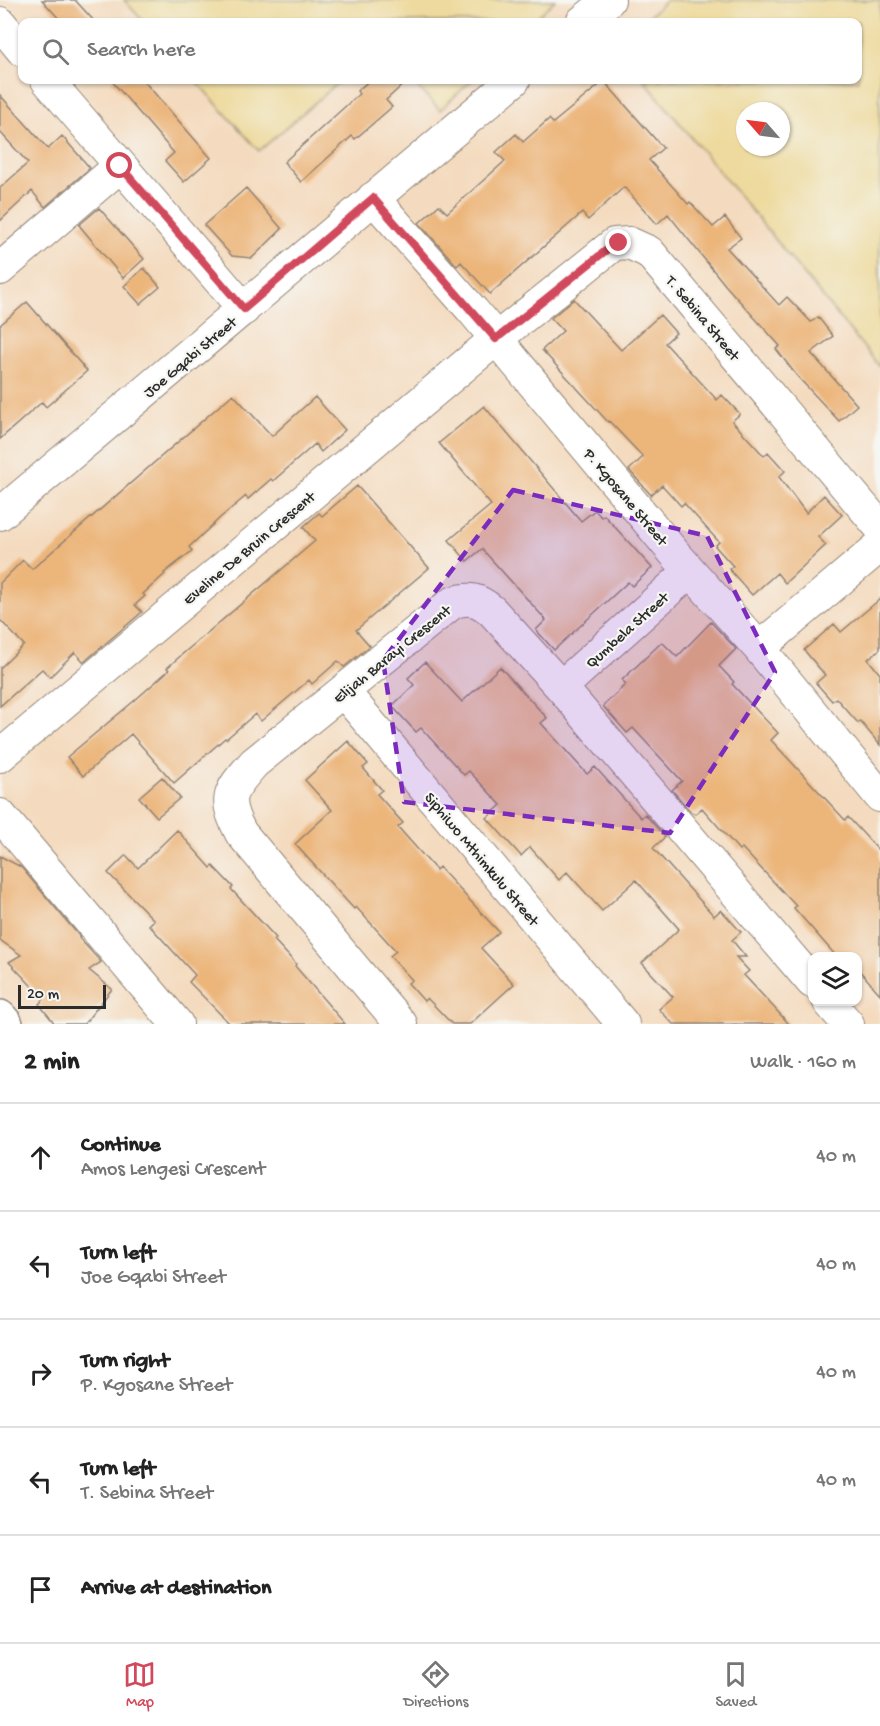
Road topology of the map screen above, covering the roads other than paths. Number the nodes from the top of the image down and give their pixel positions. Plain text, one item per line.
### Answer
1 (609, 0) edge
2 (587, 18) edge
3 (0, 23) edge
4 (18, 45) edge
5 (50, 84) edge
6 (509, 84) edge
7 (120, 166) junction
8 (373, 198) junction
9 (0, 269) edge
10 (244, 309) junction
11 (496, 339) junction
12 (0, 514) edge
13 (880, 527) edge
14 (880, 546) edge
15 (690, 571) junction
16 (759, 648) junction
17 (561, 687) junction
18 (343, 691) junction
19 (0, 756) edge
20 (877, 787) edge
21 (0, 814) edge
22 (808, 976) edge
23 (832, 1006) edge
24 (0, 1017) edge
25 (6, 1024) edge
26 (177, 1024) edge
27 (401, 1024) edge
28 (623, 1024) edge
29 (848, 1024) edge

1 - 2 street
3 - 4 street
5 - 7 street
6 - 8 street, Joe Gqabi Street
7 - 9 street
7 - 10 street
8 - 10 street, Joe Gqabi Street
8 - 11 street, P. Kgosane Street
10 - 12 street, Joe Gqabi Street
11 - 13 street, T. Sebina Street
11 - 15 street, P. Kgosane Street
11 - 19 street, Eveline De Bruin Crescent
14 - 16 street
15 - 16 street, P. Kgosane Street
15 - 17 street, Qumbela Street
16 - 20 street, P. Kgosane Street
17 - 18 street, Elijah Barayi Crescent
17 - 22 street, Elijah Barayi Crescent
18 - 27 street, Elijah Barayi Crescent
18 - 28 street, Siphiwo Mthimkulu Street
21 - 26 street
23 - 29 street
24 - 25 street

